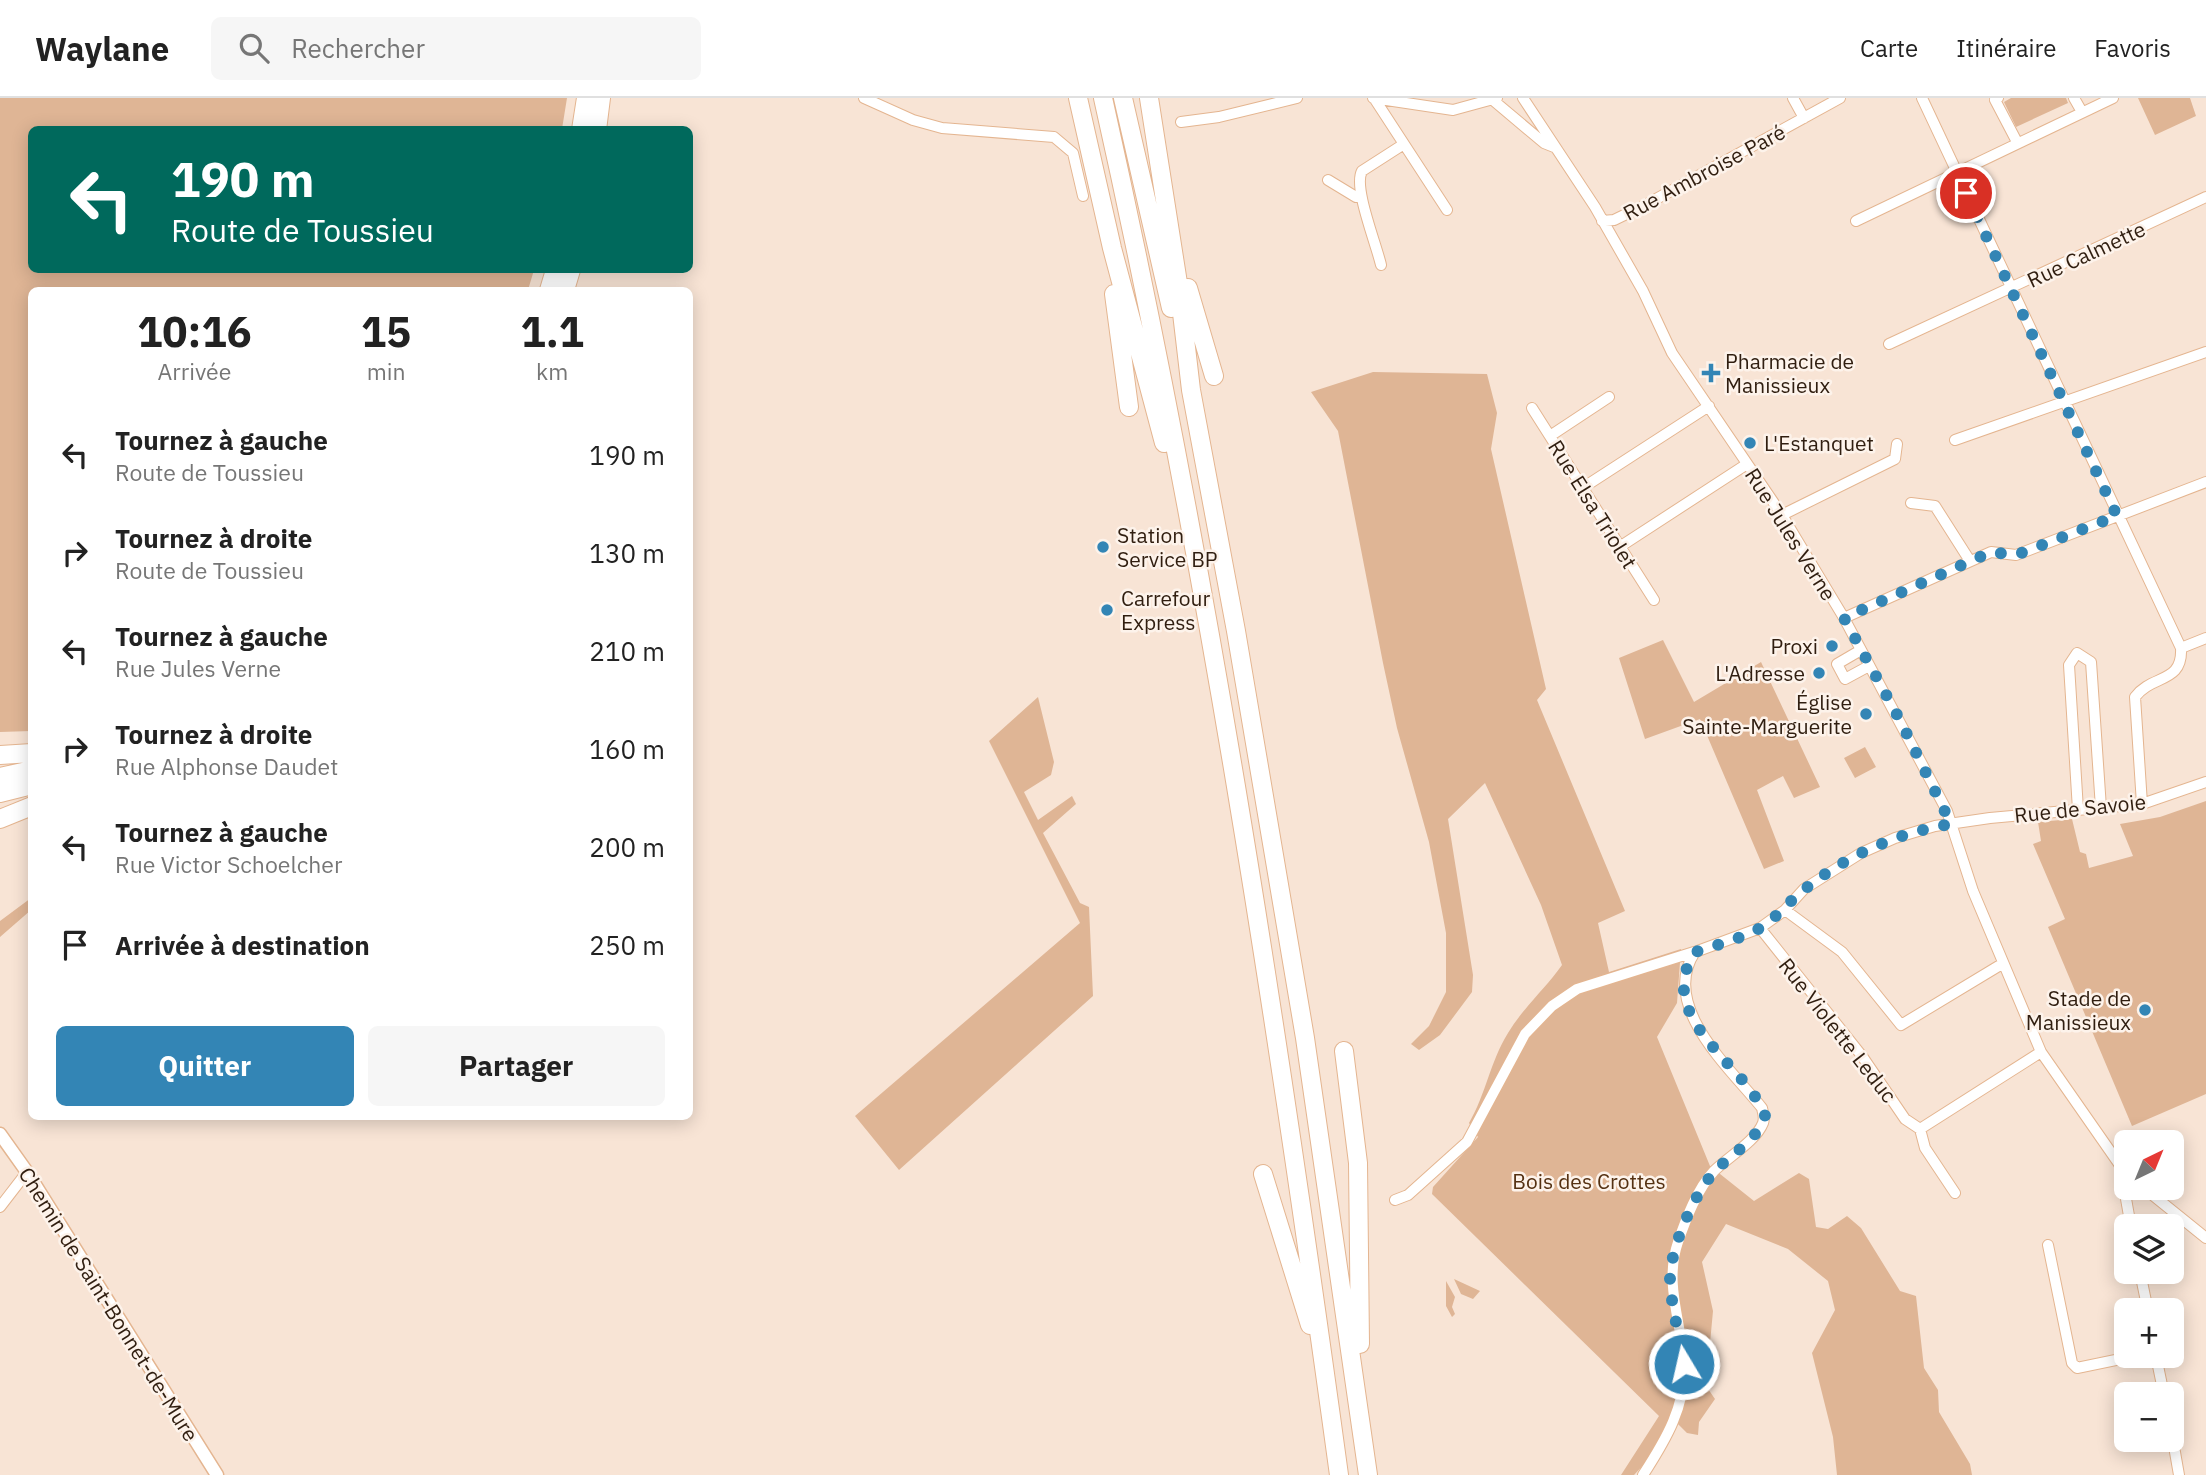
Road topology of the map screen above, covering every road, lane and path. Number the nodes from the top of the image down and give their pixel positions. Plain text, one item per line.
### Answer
1 (586, 98) edge
2 (601, 98) edge
3 (864, 98) edge
4 (1078, 98) edge
5 (1103, 98) edge
6 (1123, 98) edge
7 (1149, 98) edge
8 (1297, 98) edge
9 (1374, 98) edge
10 (1523, 98) edge
11 (1793, 98) edge
12 (1840, 98) edge
13 (1922, 98) edge
14 (1998, 98) edge
15 (2074, 98) edge
16 (2113, 98) edge
17 (1496, 99) edge
18 (2082, 112) junction
19 (1804, 118) junction
20 (1181, 122) dead end
21 (582, 126) edge
22 (598, 126) edge
23 (2017, 142) junction
24 (1404, 144) junction
25 (1554, 147) junction
26 (1956, 171) junction
27 (1328, 180) dead end
28 (1083, 196) dead end
29 (1360, 197) junction
30 (2206, 197) edge
31 (1101, 204) junction
32 (1447, 210) dead end
33 (1602, 221) junction
34 (1856, 221) dead end
35 (1169, 224) junction
36 (1381, 265) dead end
37 (2011, 290) junction
38 (1889, 344) dead end
39 (2206, 352) edge
40 (1214, 376) dead end
41 (1191, 390) junction
42 (1609, 397) dead end
43 (2064, 403) junction
44 (1709, 406) junction
45 (1129, 407) dead end
46 (1532, 408) dead end
47 (1550, 436) junction
48 (1955, 440) dead end
49 (1897, 444) dead end
50 (1747, 464) junction
51 (2206, 482) edge
52 (1584, 487) junction
53 (1911, 503) dead end
54 (1782, 515) junction
55 (2117, 516) junction
56 (1621, 546) junction
57 (1970, 561) junction
58 (1198, 575) junction
59 (1654, 600) dead end
60 (1844, 618) junction
61 (2206, 638) edge
62 (2181, 648) junction
63 (1861, 650) junction
64 (1870, 666) junction
65 (28, 753) edge
66 (0, 755) edge
67 (28, 771) edge
68 (0, 777) edge
69 (2206, 782) edge
70 (28, 786) edge
71 (0, 793) edge
72 (2142, 804) junction
73 (28, 808) edge
74 (2101, 808) junction
75 (2078, 810) junction
76 (0, 819) edge
77 (1951, 824) junction
78 (1785, 910) junction
79 (1760, 928) junction
80 (1695, 952) junction
81 (2002, 964) junction
82 (1344, 1051) dead end
83 (2040, 1052) junction
84 (1920, 1129) junction
85 (0, 1134) edge
86 (2114, 1157) edge
87 (27, 1172) junction
88 (1263, 1174) dead end
89 (1955, 1193) dead end
90 (1395, 1200) dead end
91 (2159, 1200) edge
92 (0, 1207) edge
93 (2206, 1238) edge
94 (2048, 1245) dead end
95 (2114, 1360) edge
96 (1326, 1378) junction
97 (1361, 1421) junction
98 (2175, 1452) edge
99 (217, 1475) edge
100 (1339, 1475) edge
101 (1368, 1475) edge
102 (1643, 1475) edge
103 (2179, 1475) edge

1 - 21 highway
2 - 22 highway
3 - 28 street
4 - 31 highway
5 - 58 highway
6 - 41 highway
7 - 35 highway
8 - 20 street
9 - 17 street
9 - 24 street
10 - 25 street, Rue Jules Verne
11 - 19 street
12 - 19 street, Rue Ambroise Paré
13 - 26 street
14 - 23 street
15 - 18 street
16 - 18 street
17 - 25 street
18 - 23 street
19 - 33 street, Rue Ambroise Paré
23 - 26 street
24 - 29 street
24 - 32 street
25 - 33 street, Rue Jules Verne
26 - 34 street
26 - 37 street
27 - 29 street
29 - 36 street
30 - 37 street, Rue Calmette
31 - 45 highway
31 - 58 highway
33 - 44 street, Rue Jules Verne
35 - 40 highway
35 - 41 highway
37 - 38 street, Rue Calmette
37 - 43 street
39 - 43 street
41 - 97 highway
42 - 47 street
43 - 48 street
43 - 55 street
44 - 50 street, Rue Jules Verne
44 - 52 street
46 - 47 street, Rue Elsa Triolet
47 - 52 street, Rue Elsa Triolet
49 - 54 street
50 - 54 street, Rue Jules Verne
50 - 56 street
51 - 55 street
52 - 56 street, Rue Elsa Triolet
53 - 57 street
54 - 60 street, Rue Jules Verne
55 - 57 street
55 - 62 street
56 - 59 street, Rue Elsa Triolet
57 - 60 street
58 - 96 highway
60 - 63 street, Rue Jules Verne
61 - 62 street
62 - 72 street
63 - 64 street, Rue Jules Verne
63 - 64 street
64 - 77 street, Rue Jules Verne
65 - 66 highway
67 - 68 highway
69 - 72 street, Rue de Savoie
70 - 71 highway
72 - 74 street, Rue de Savoie
73 - 76 highway
74 - 75 street, Rue de Savoie
74 - 75 street
75 - 77 street, Rue de Savoie
77 - 78 street, Rue de Savoie
77 - 81 street, Rue Jules Verne
78 - 79 street, Rue de Savoie
78 - 81 street
79 - 80 street, Rue de Savoie
79 - 84 street, Rue Violette Leduc
80 - 90 street, Rue de Savoie
80 - 102 street
81 - 83 street, Rue Jules Verne
82 - 97 highway
83 - 84 street
83 - 86 street, Rue Jules Verne
84 - 89 street, Rue Violette Leduc
85 - 87 street, Chemin de Saint-Bonnet-de-Mure
87 - 92 street
87 - 99 street, Chemin de Saint-Bonnet-de-Mure
88 - 96 highway
91 - 93 street
94 - 95 street
96 - 100 highway
97 - 101 highway
98 - 103 street

